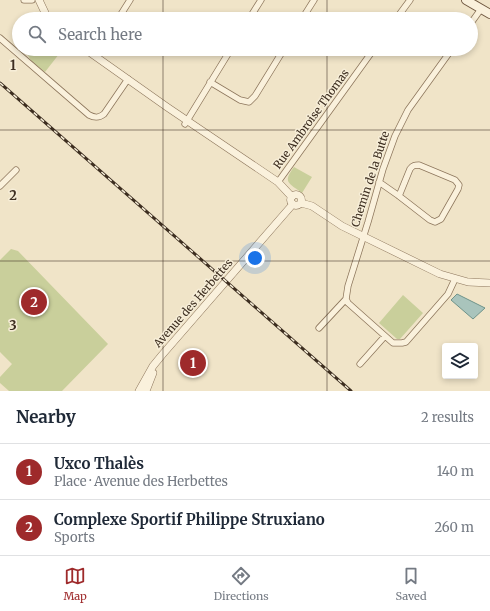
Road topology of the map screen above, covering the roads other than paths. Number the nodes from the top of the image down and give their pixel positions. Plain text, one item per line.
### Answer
1 (24, 0) edge
2 (32, 0) edge
3 (38, 0) edge
4 (130, 0) edge
5 (261, 0) edge
6 (314, 0) edge
7 (410, 0) edge
8 (466, 0) edge
9 (481, 9) junction
10 (41, 12) edge
11 (44, 12) edge
12 (122, 12) edge
13 (253, 12) edge
14 (306, 12) edge
15 (401, 12) edge
16 (478, 13) edge
17 (490, 14) edge
18 (0, 38) edge
19 (12, 46) edge
20 (24, 56) edge
21 (100, 56) edge
22 (227, 56) edge
23 (280, 56) edge
24 (369, 56) edge
25 (447, 56) edge
26 (128, 79) junction
27 (210, 82) junction
28 (186, 123) junction
29 (16, 170) dead end
30 (278, 182) junction
31 (379, 182) junction
32 (0, 186) edge
33 (399, 196) junction
34 (292, 201) junction
35 (362, 239) junction
36 (455, 279) junction
37 (490, 284) edge
38 (346, 299) junction
39 (319, 328) dead end
40 (386, 336) junction
41 (360, 364) dead end
42 (143, 390) edge

1 - 2 street
3 - 10 street
3 - 11 street
4 - 12 street
5 - 13 street
6 - 14 street
7 - 15 street
8 - 9 main road
9 - 16 street
9 - 17 main road
18 - 19 street
20 - 26 street
21 - 26 street
22 - 27 street
23 - 27 street
24 - 30 street, Rue Ambroise Thomas
25 - 31 street, Chemin de la Butte
26 - 28 street
27 - 28 street
28 - 30 street
29 - 32 street
30 - 34 street
31 - 33 street
31 - 35 street, Chemin de la Butte
33 - 33 street
34 - 35 street, Chemin de la Butte
34 - 42 street, Avenue des Herbettes
35 - 36 street
35 - 38 street
36 - 37 street
36 - 40 street
38 - 39 street
38 - 40 street
40 - 41 street

